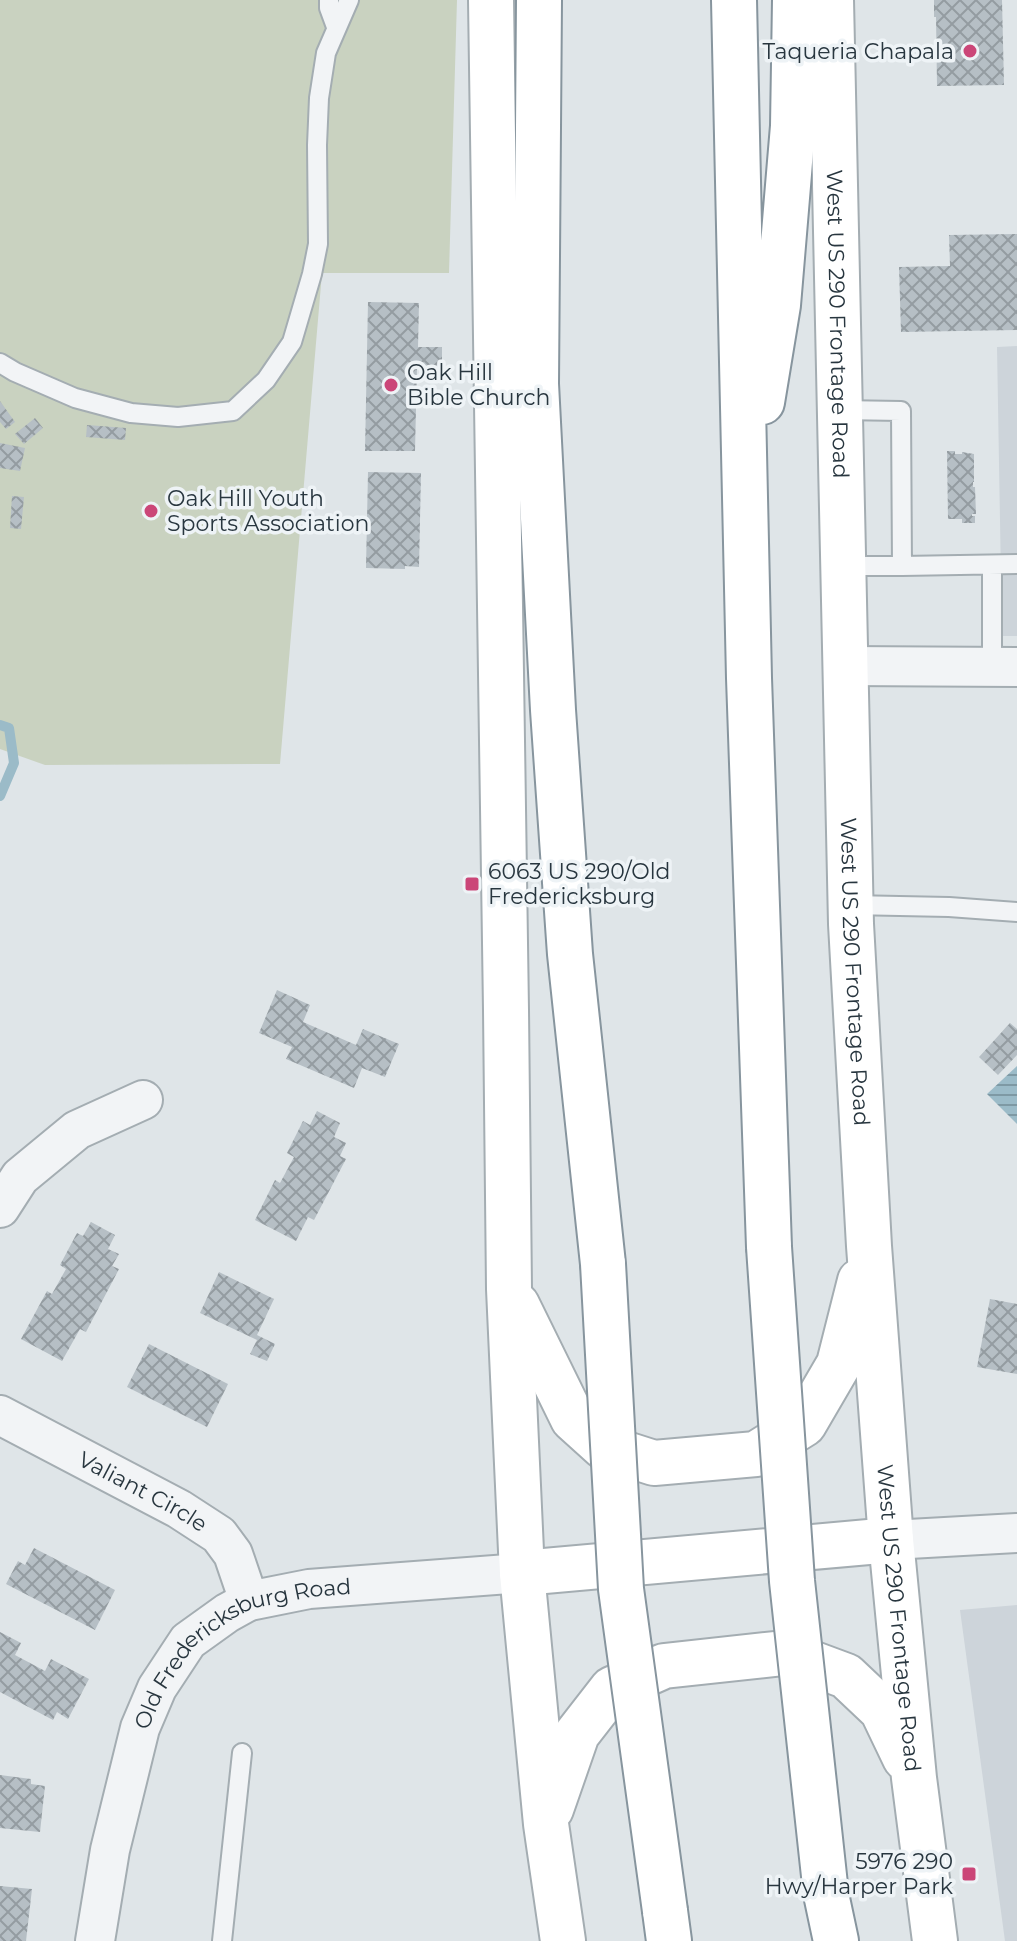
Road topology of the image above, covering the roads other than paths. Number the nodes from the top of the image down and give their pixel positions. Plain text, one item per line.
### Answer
1 (329, 0) edge
2 (349, 0) edge
3 (491, 0) edge
4 (539, 0) edge
5 (734, 0) edge
6 (795, 0) edge
7 (831, 0) edge
8 (336, 27) junction
9 (0, 363) edge
10 (840, 410) junction
11 (745, 507) junction
12 (1017, 564) edge
13 (992, 565) junction
14 (843, 566) junction
15 (902, 566) junction
16 (845, 666) junction
17 (1005, 667) edge
18 (850, 905) junction
19 (1017, 912) edge
20 (143, 1100) dead end
21 (0, 1208) edge
22 (869, 1246) junction
23 (509, 1289) junction
24 (0, 1415) edge
25 (1017, 1533) edge
26 (891, 1540) junction
27 (522, 1573) junction
28 (249, 1601) junction
29 (242, 1753) dead end
30 (914, 1778) junction
31 (546, 1824) junction
32 (667, 1926) edge
33 (95, 1941) edge
34 (222, 1941) edge
35 (563, 1941) edge
36 (836, 1941) edge
37 (935, 1941) edge

1 - 8 lane
2 - 8 lane
3 - 23 main road
4 - 32 main road, bridge
5 - 11 main road
6 - 11 main road
7 - 10 main road, West US 290 Frontage Road
8 - 9 lane
10 - 14 main road, West US 290 Frontage Road
10 - 15 lane
11 - 36 main road, bridge
12 - 13 lane
13 - 15 lane
13 - 17 lane
14 - 15 lane
14 - 16 main road, West US 290 Frontage Road
16 - 17 street
16 - 18 main road, West US 290 Frontage Road
18 - 19 lane
18 - 22 main road, West US 290 Frontage Road
20 - 21 street
22 - 23 main road
22 - 26 main road, West US 290 Frontage Road
23 - 27 main road
24 - 28 street, Valiant Circle
25 - 26 street
26 - 27 main road
26 - 30 main road, West US 290 Frontage Road
27 - 28 street, Old Fredericksburg Road
27 - 31 main road
28 - 33 street, Old Fredericksburg Road
29 - 34 lane
30 - 31 main road
30 - 37 main road, West US 290 Frontage Road
31 - 35 main road

